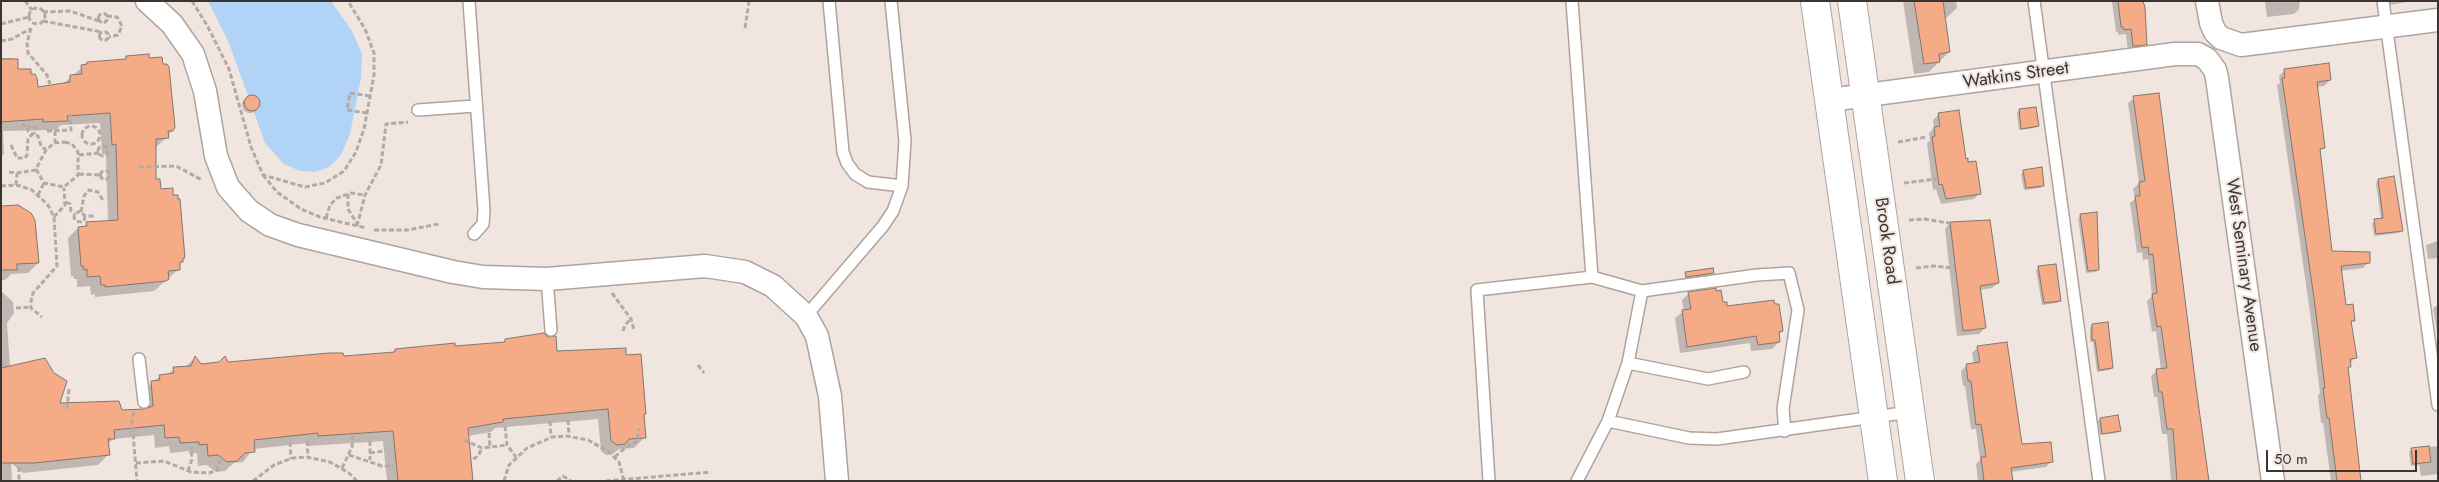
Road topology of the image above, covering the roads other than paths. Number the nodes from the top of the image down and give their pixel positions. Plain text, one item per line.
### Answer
1 (148, 1) edge
2 (469, 1) edge
3 (829, 1) edge
4 (891, 1) edge
5 (1572, 1) edge
6 (1815, 1) edge
7 (1852, 1) edge
8 (2034, 1) edge
9 (2208, 1) edge
10 (2383, 1) edge
11 (2438, 20) edge
12 (2386, 26) junction
13 (2202, 55) joint
14 (2044, 73) junction
15 (1866, 96) junction
16 (1830, 100) junction
17 (475, 106) junction
18 (418, 110) dead end
19 (902, 186) junction
20 (474, 234) dead end
21 (1592, 277) junction
22 (547, 279) junction
23 (1642, 291) junction
24 (806, 316) junction
25 (551, 330) dead end
26 (139, 359) dead end
27 (1628, 363) junction
28 (1744, 372) dead end
29 (2438, 405) edge
30 (139, 406) road end
31 (1910, 412) junction
32 (1874, 417) junction
33 (1608, 421) junction
34 (1785, 431) junction
35 (836, 481) edge
36 (1489, 481) edge
37 (1577, 481) edge
38 (1883, 481) edge
39 (1920, 481) edge
40 (2099, 481) edge
41 (2273, 481) edge

1 - 22 street
2 - 17 lane
3 - 19 lane
4 - 19 lane
5 - 21 lane
6 - 16 main road, Brook Road
7 - 15 main road, Brook Road
8 - 14 lane
9 - 12 street
10 - 12 lane
11 - 12 street
12 - 29 lane
13 - 14 street, Watkins Street
13 - 41 street, West Seminary Avenue
14 - 15 street, Watkins Street
14 - 40 lane
15 - 16 street, Watkins Street
15 - 31 main road, Brook Road
16 - 32 main road, Brook Road
17 - 18 lane
17 - 20 lane
19 - 24 lane
21 - 23 lane
21 - 36 lane
22 - 24 street
22 - 25 lane
23 - 27 lane
23 - 34 lane
24 - 35 street
26 - 30 lane
27 - 28 lane
27 - 33 lane
31 - 32 lane
31 - 39 main road, Brook Road
32 - 34 lane
32 - 38 main road, Brook Road
33 - 34 lane
33 - 37 lane

